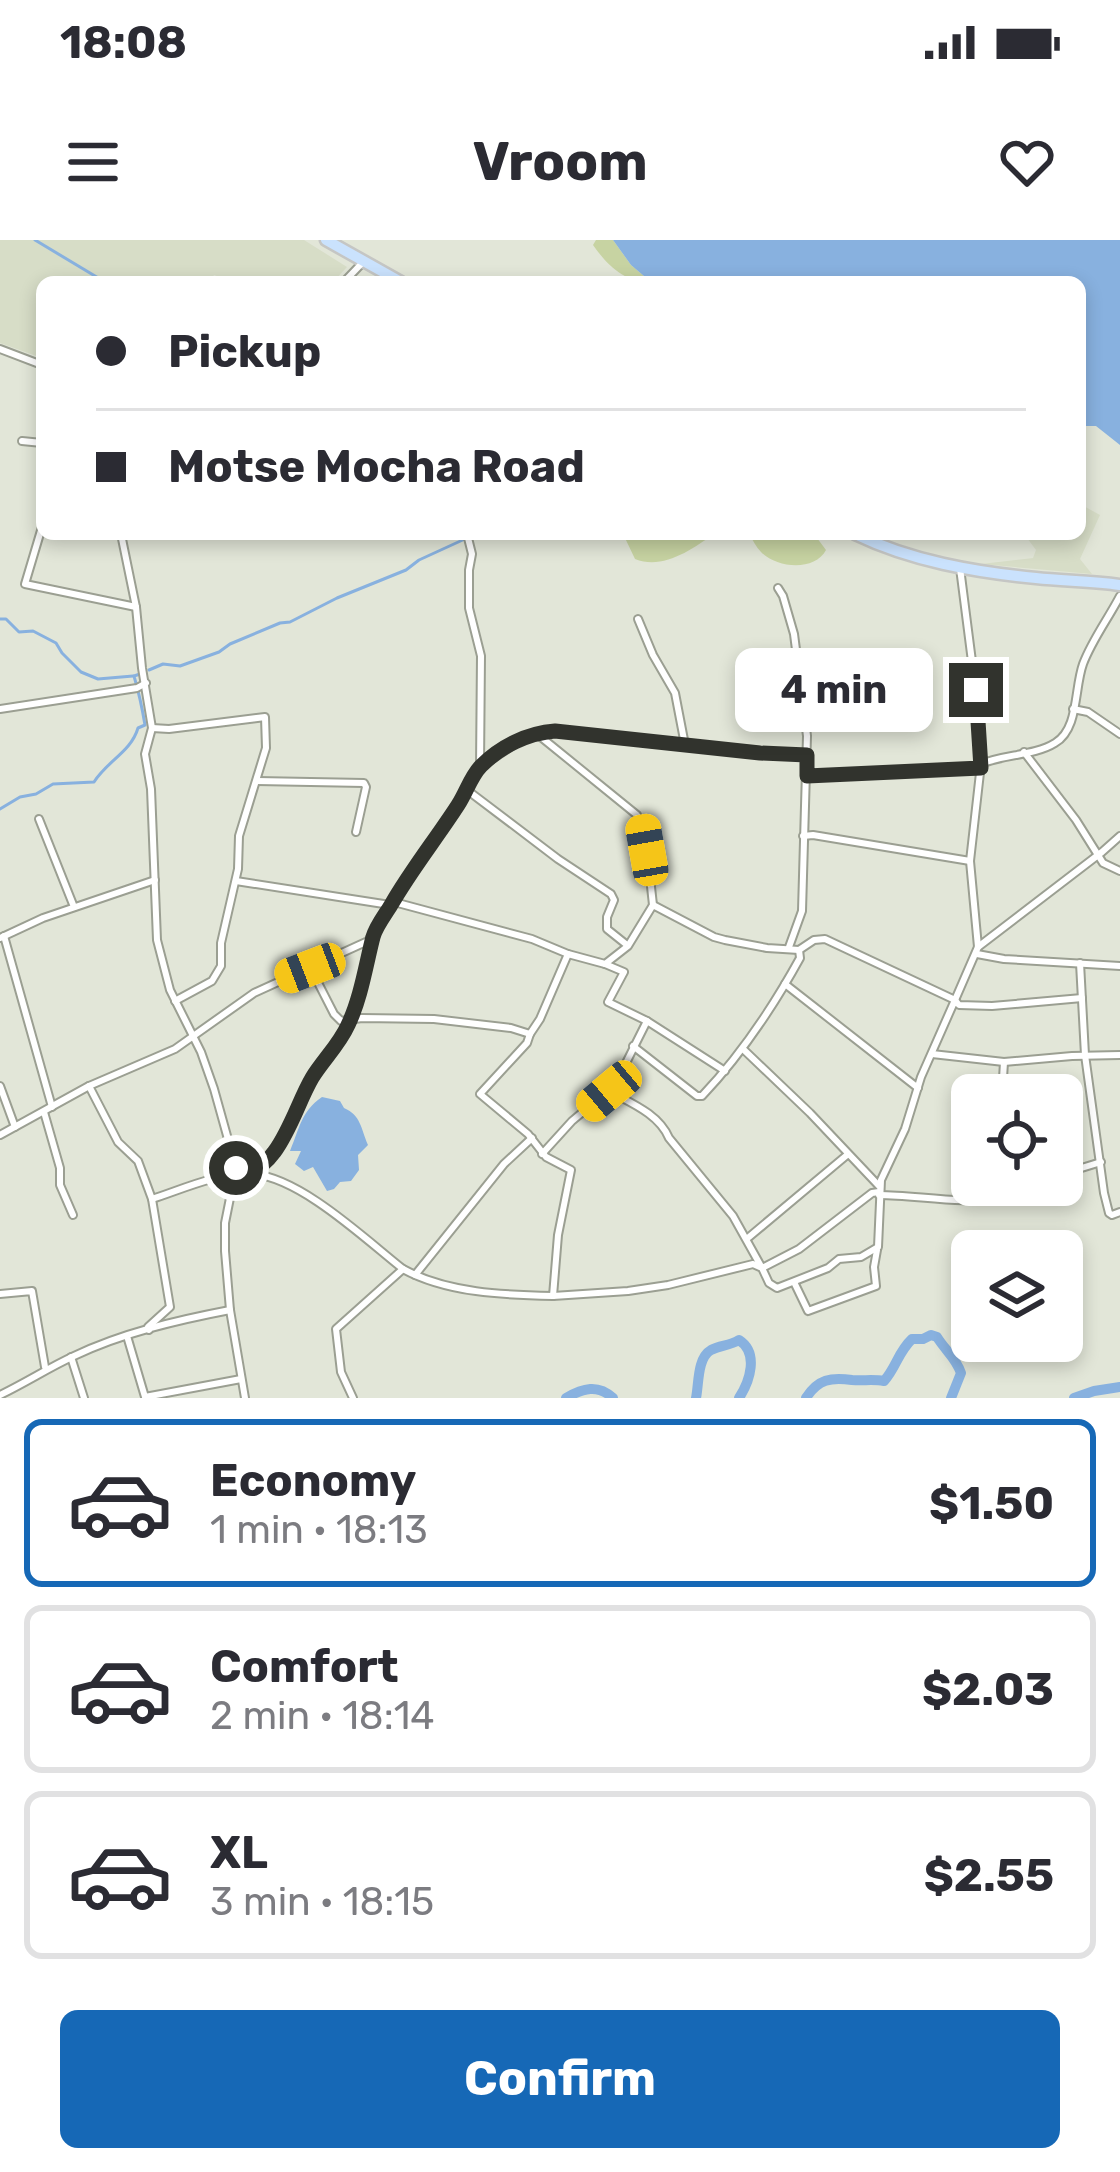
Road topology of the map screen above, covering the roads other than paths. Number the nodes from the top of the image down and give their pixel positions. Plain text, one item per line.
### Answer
1 (326, 240) edge
2 (364, 261) junction
3 (350, 276) edge
4 (390, 276) edge
5 (0, 349) edge
6 (36, 362) edge
7 (22, 441) dead end
8 (36, 442) edge
9 (38, 540) edge
10 (122, 540) edge
11 (468, 540) edge
12 (871, 540) edge
13 (960, 568) junction
14 (1120, 585) edge
15 (778, 588) dead end
16 (1120, 597) edge
17 (136, 607) junction
18 (638, 619) dead end
19 (146, 683) junction
20 (0, 709) edge
21 (1073, 709) junction
22 (152, 728) junction
23 (1119, 732) edge
24 (536, 733) junction
25 (685, 745) junction
26 (1024, 752) junction
27 (807, 755) junction
28 (480, 766) junction
29 (981, 766) junction
30 (807, 776) junction
31 (257, 781) junction
32 (466, 790) junction
33 (39, 819) dead end
34 (356, 832) dead end
35 (803, 836) junction
36 (1120, 836) edge
37 (1098, 854) junction
38 (970, 862) junction
39 (1120, 872) edge
40 (155, 880) junction
41 (236, 880) junction
42 (392, 903) junction
43 (653, 905) junction
44 (74, 907) junction
45 (2, 937) edge
46 (373, 937) junction
47 (628, 946) junction
48 (789, 947) junction
49 (800, 950) junction
50 (978, 951) junction
51 (568, 954) junction
52 (1080, 963) junction
53 (605, 964) junction
54 (1120, 966) edge
55 (310, 968) junction
56 (785, 983) junction
57 (1082, 998) junction
58 (955, 1000) junction
59 (175, 1001) junction
60 (350, 1021) junction
61 (646, 1021) junction
62 (530, 1034) junction
63 (193, 1036) junction
64 (633, 1046) junction
65 (742, 1048) junction
66 (931, 1054) junction
67 (1085, 1055) junction
68 (1120, 1055) edge
69 (1004, 1062) junction
70 (725, 1071) junction
71 (1003, 1074) edge
72 (0, 1086) edge
73 (89, 1086) junction
74 (918, 1088) junction
75 (609, 1091) junction
76 (48, 1109) junction
77 (15, 1127) junction
78 (0, 1135) edge
79 (532, 1138) junction
80 (542, 1154) junction
81 (847, 1155) junction
82 (1101, 1162) junction
83 (1083, 1168) edge
84 (251, 1174) junction
85 (237, 1175) junction
86 (879, 1192) junction
87 (152, 1199) junction
88 (951, 1199) edge
89 (1120, 1212) edge
90 (74, 1215) dead end
91 (747, 1238) junction
92 (878, 1247) junction
93 (403, 1268) junction
94 (762, 1268) junction
95 (416, 1275) junction
96 (794, 1282) junction
97 (0, 1294) edge
98 (553, 1296) junction
99 (230, 1310) junction
100 (148, 1330) junction
101 (127, 1336) junction
102 (71, 1357) junction
103 (45, 1369) junction
104 (241, 1379) junction
105 (0, 1395) edge
106 (145, 1397) edge
107 (84, 1398) edge
108 (245, 1398) edge
109 (353, 1398) edge

1 - 2 main road
2 - 3 street
2 - 4 main road
5 - 6 street
7 - 8 street
9 - 17 street
10 - 17 street
11 - 28 street
12 - 13 main road
13 - 14 main road
13 - 29 street
15 - 27 street
16 - 21 street
17 - 19 street
18 - 25 street
19 - 20 street
19 - 22 street
21 - 23 street
21 - 26 street
22 - 31 street
22 - 40 street
24 - 25 street
24 - 28 street
24 - 43 street
25 - 27 street
26 - 29 street
26 - 37 street
27 - 30 street
28 - 32 street
29 - 30 street
29 - 38 street
30 - 35 street
31 - 34 street
31 - 41 street
32 - 42 street
32 - 47 street
33 - 44 street
35 - 38 street
35 - 48 street
36 - 37 street
37 - 39 street
37 - 50 street
38 - 50 street
40 - 44 street
40 - 59 street
41 - 42 street
41 - 59 street
42 - 46 street
42 - 51 street
43 - 47 street
43 - 48 street
44 - 45 street
45 - 76 street
46 - 55 street
46 - 60 street
47 - 53 street
48 - 49 street
49 - 56 street
49 - 58 street
50 - 52 street
50 - 58 street
51 - 53 street
51 - 62 street
52 - 54 street
52 - 57 street
53 - 61 street
55 - 60 street
55 - 63 street
56 - 65 street
56 - 74 street
57 - 58 street
57 - 67 street
58 - 66 street
59 - 63 street
60 - 62 street
60 - 84 street
61 - 64 street
61 - 70 street
62 - 79 street
63 - 73 street
63 - 85 street
64 - 70 street
64 - 75 street
65 - 70 street
65 - 81 street
66 - 69 street
66 - 74 street
67 - 68 street
67 - 69 street
67 - 82 street
69 - 71 street
72 - 77 street
73 - 76 street
73 - 87 street
74 - 86 street
75 - 80 street
75 - 91 street
76 - 77 street
76 - 90 street
77 - 78 street
79 - 80 street
79 - 95 street
80 - 98 street
81 - 86 street
81 - 91 street
82 - 83 street
82 - 89 street
84 - 85 street
84 - 93 street
85 - 87 street
85 - 99 street
86 - 88 street
86 - 92 street
86 - 94 street
87 - 100 street
91 - 94 street
92 - 96 street
92 - 96 street
93 - 95 street
93 - 109 street
94 - 96 street
94 - 98 street
95 - 98 street
97 - 103 street
99 - 100 street
99 - 104 street
100 - 101 street
101 - 102 street
101 - 106 street
102 - 103 street
102 - 107 street
103 - 105 street
104 - 106 street
104 - 108 street

